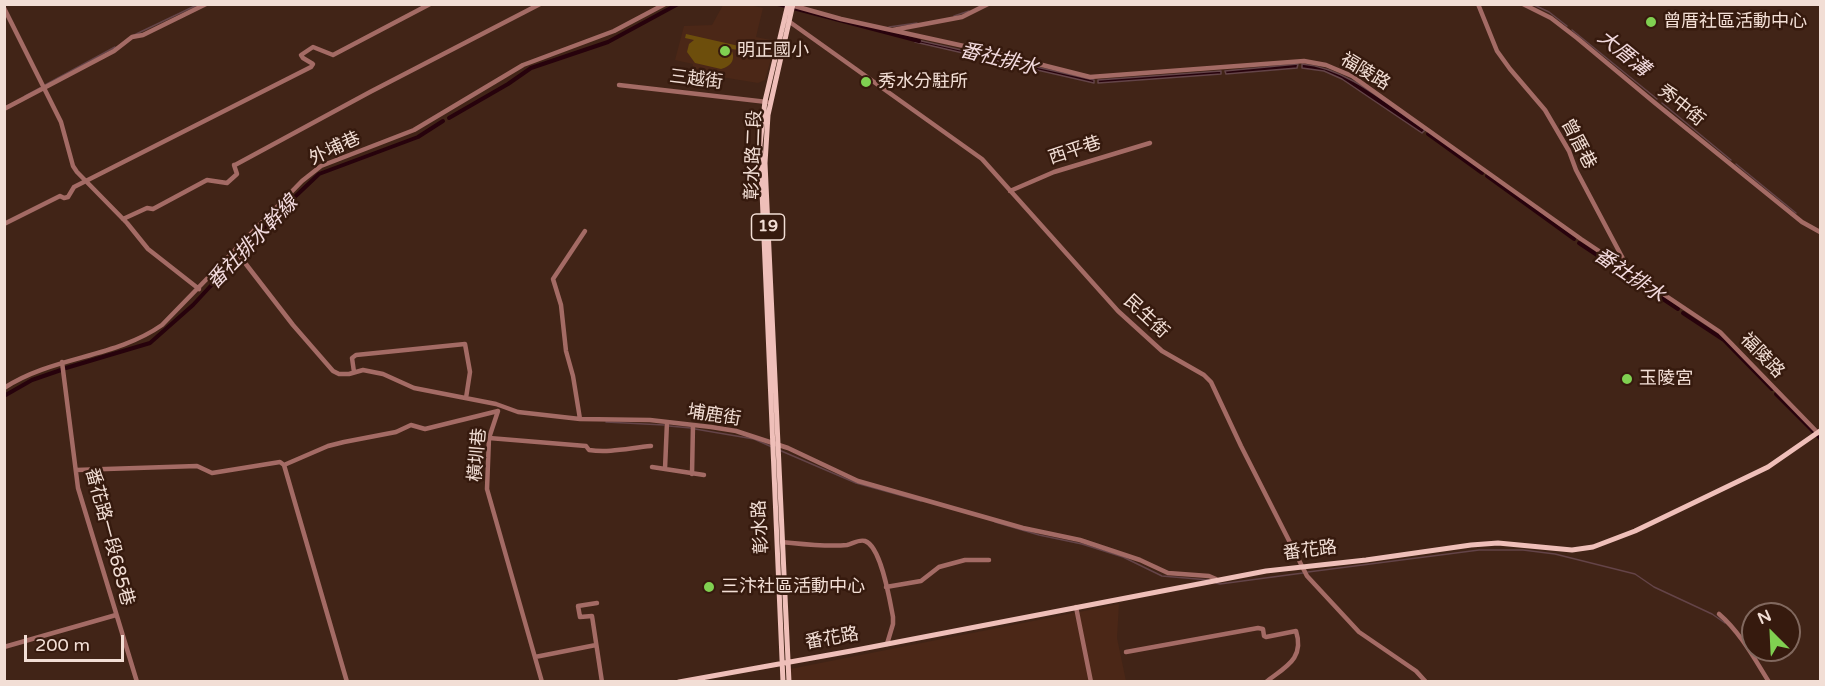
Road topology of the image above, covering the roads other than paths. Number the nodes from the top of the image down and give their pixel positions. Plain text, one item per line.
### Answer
1 (206, 4) edge
2 (430, 4) edge
3 (540, 4) edge
4 (665, 4) edge
5 (988, 4) edge
6 (1478, 4) edge
7 (1523, 4) edge
8 (791, 7) edge
9 (4, 8) edge
10 (788, 20) junction
11 (890, 31) junction
12 (1096, 77) junction
13 (619, 85) dead end
14 (1096, 85) dead end
15 (44, 89) junction
16 (767, 102) junction
17 (4, 109) edge
18 (1150, 143) dead end
19 (86, 182) junction
20 (1010, 191) junction
21 (123, 219) junction
22 (4, 224) edge
23 (585, 231) dead end
24 (1821, 232) edge
25 (234, 250) junction
26 (1630, 272) junction
27 (199, 289) junction
28 (62, 362) junction
29 (354, 372) junction
30 (4, 388) edge
31 (466, 398) junction
32 (580, 419) junction
33 (667, 422) junction
34 (693, 425) junction
35 (1819, 432) edge
36 (489, 438) junction
37 (775, 445) junction
38 (651, 446) dead end
39 (284, 465) junction
40 (652, 467) dead end
41 (665, 469) junction
42 (76, 470) junction
43 (692, 474) junction
44 (704, 475) dead end
45 (782, 542) junction
46 (989, 560) dead end
47 (1302, 567) junction
48 (1216, 579) junction
49 (886, 587) junction
50 (597, 603) dead end
51 (1076, 607) junction
52 (1719, 614) dead end
53 (116, 615) junction
54 (886, 644) junction
55 (596, 645) junction
56 (4, 648) edge
57 (1126, 652) dead end
58 (535, 657) junction
59 (785, 663) junction
60 (137, 681) edge
61 (347, 681) edge
62 (542, 681) edge
63 (602, 681) edge
64 (679, 681) edge
65 (783, 681) edge
66 (789, 681) edge
67 (1091, 681) edge
68 (1266, 681) edge
69 (1426, 681) edge
70 (1769, 681) edge

1 - 15 street
2 - 19 street
3 - 21 street
4 - 25 street, 外埔巷
5 - 11 street
6 - 26 street, 曾厝巷
7 - 24 street, 秀中街
8 - 10 main road, 彰水路二段 / 19
8 - 11 street, 福陵路
9 - 15 street
10 - 16 main road, 彰水路二段 / 19
10 - 20 street, 民生街
11 - 12 street, 福陵路
12 - 14 street
12 - 26 street, 福陵路
13 - 16 street, 三越街
15 - 17 street
15 - 19 street
16 - 37 main road, 彰水路二段 / 19
18 - 20 street, 西平巷
19 - 21 street
19 - 22 street
20 - 47 street, 民生街
21 - 27 street
23 - 32 street
25 - 27 street, 外埔巷
25 - 29 street, 埔鹿街
26 - 35 street, 福陵路
27 - 28 street, 外埔巷
28 - 30 street, 外埔巷
28 - 42 street, 番花路一段685巷
29 - 31 street, 埔鹿街
29 - 31 street
31 - 32 street, 埔鹿街
32 - 33 street, 埔鹿街
33 - 34 street, 埔鹿街
33 - 41 street
34 - 37 street, 埔鹿街
34 - 43 street
35 - 47 main road, 番花路
36 - 38 street
36 - 39 street, 橫圳巷
36 - 58 street, 橫圳巷
37 - 45 main road, 彰水路 / 19
37 - 48 street, 埔鹿街
37 - 59 main road, 彰水路 / 19
39 - 42 street, 橫圳巷
39 - 61 street
40 - 41 street
41 - 43 street
42 - 53 street, 番花路一段685巷
43 - 44 street
45 - 49 street
45 - 59 main road, 彰水路 / 19
46 - 49 street
47 - 48 main road, 番花路
47 - 69 street, 民生街
48 - 51 main road, 番花路
49 - 54 street
50 - 55 street
51 - 54 main road, 番花路
51 - 67 street
52 - 70 street
53 - 56 street
53 - 60 street, 番花路一段685巷
54 - 59 main road, 番花路
55 - 58 street
55 - 63 street
57 - 68 street
58 - 62 street, 橫圳巷
59 - 64 main road, 番花路
59 - 65 main road, 彰水路 / 19
59 - 66 main road, 彰水路 / 19

